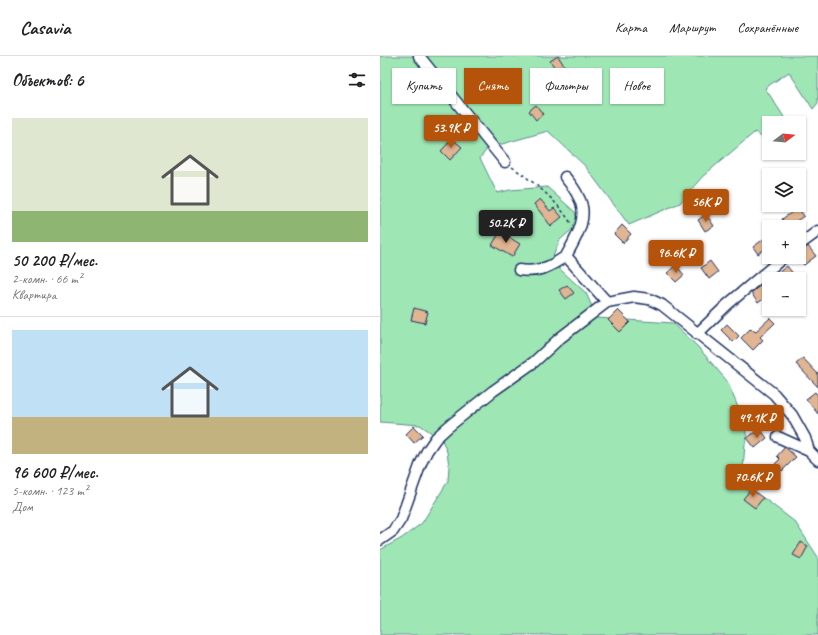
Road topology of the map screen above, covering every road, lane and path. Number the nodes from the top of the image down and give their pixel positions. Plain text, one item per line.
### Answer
1 (419, 56) edge
2 (505, 162) joint
3 (565, 177) dead end
4 (818, 231) edge
5 (578, 235) junction
6 (806, 240) edge
7 (566, 256) junction
8 (776, 264) edge
9 (519, 270) dead end
10 (607, 302) junction
11 (697, 334) junction
12 (778, 437) dead end
13 (809, 451) junction
14 (818, 460) edge
15 (380, 540) edge

1 - 2 street
2 - 5 path
3 - 5 street
4 - 6 street
5 - 7 street
7 - 9 street
7 - 10 street
8 - 11 street
10 - 11 street
10 - 15 street
11 - 13 street
12 - 13 street
13 - 14 street

